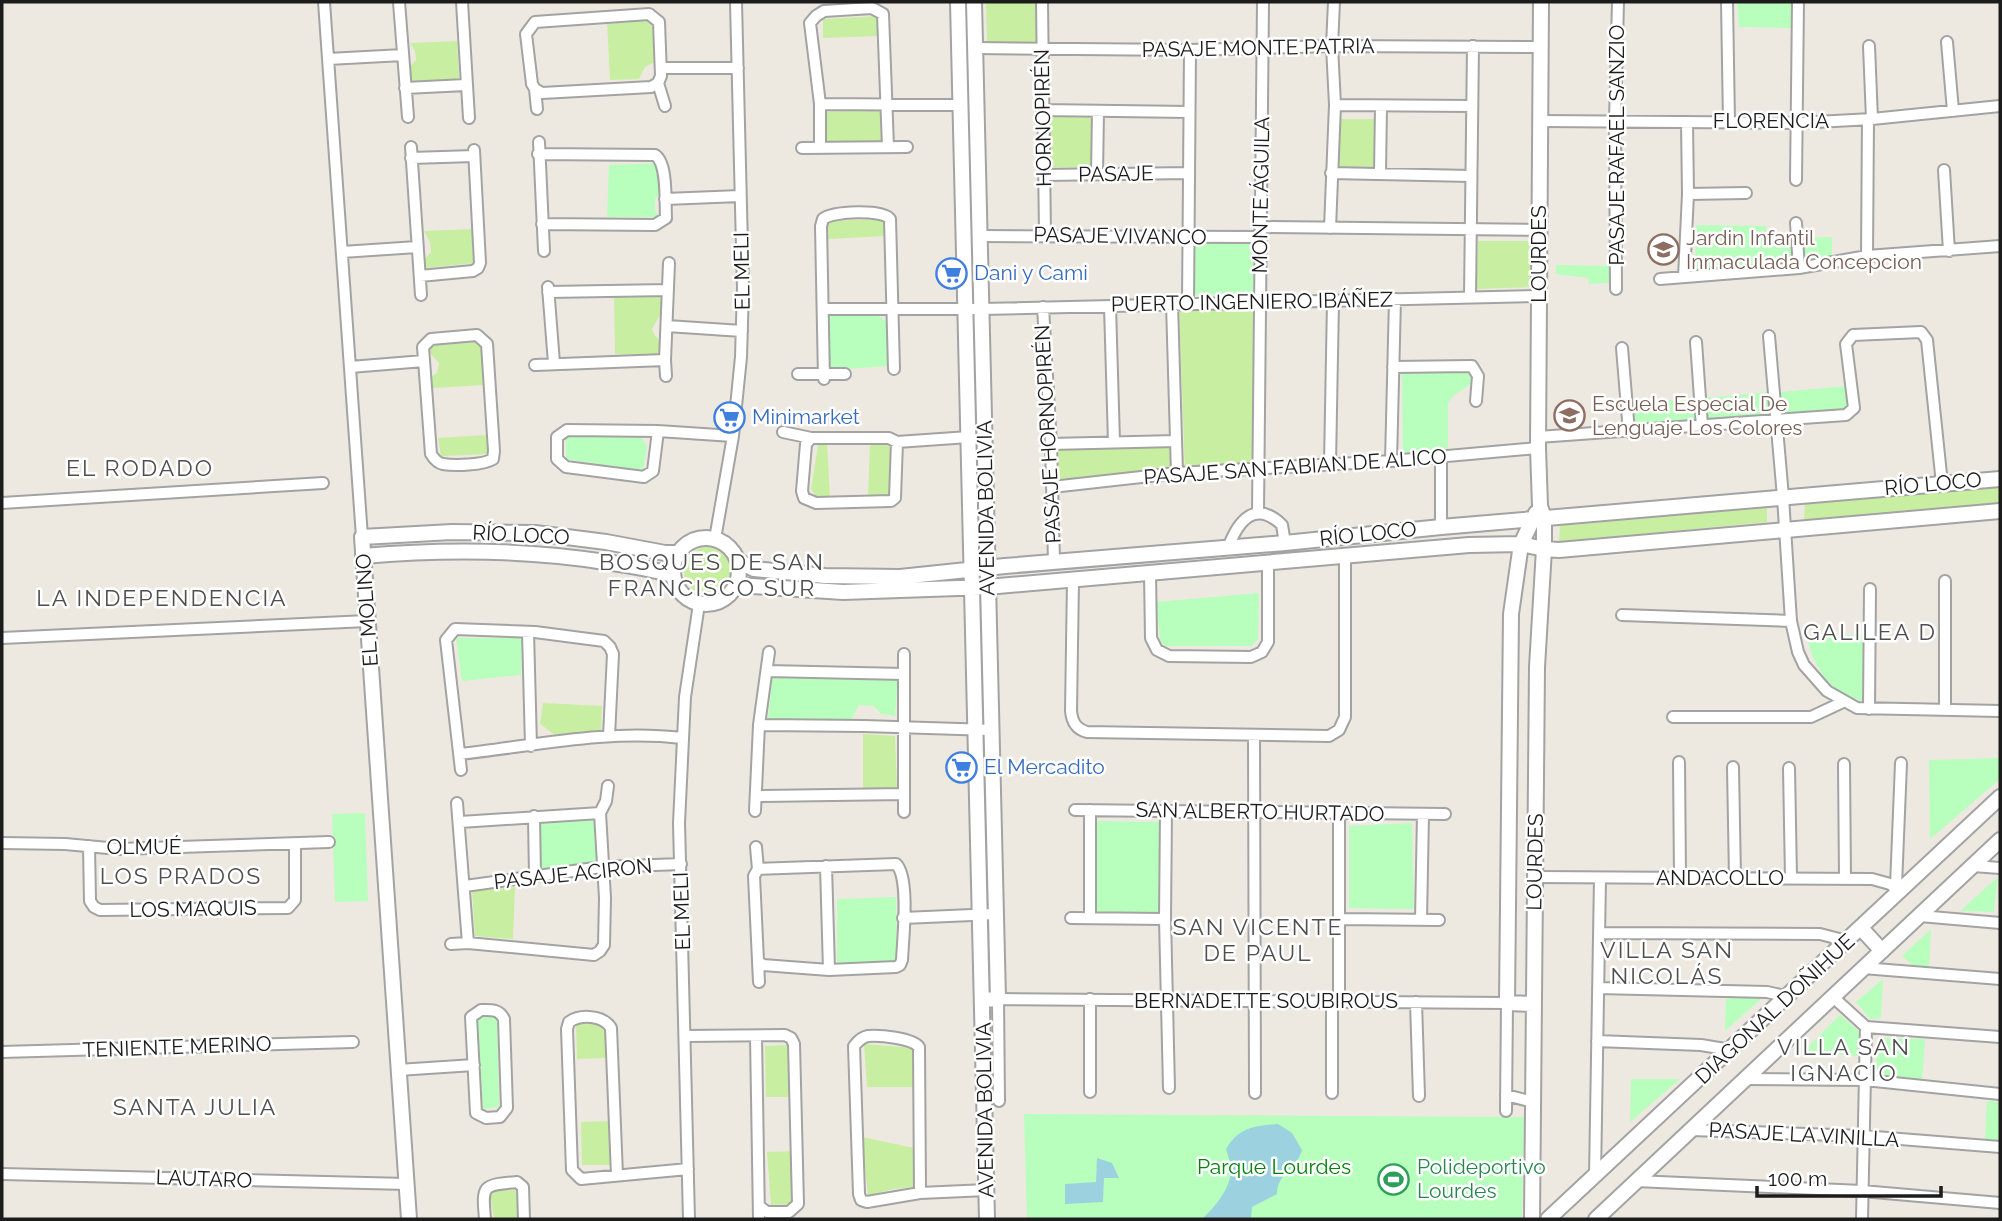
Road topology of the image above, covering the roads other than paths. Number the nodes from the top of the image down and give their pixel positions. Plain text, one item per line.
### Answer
1 (324, 2) edge
2 (399, 2) edge
3 (462, 2) edge
4 (736, 2) edge
5 (958, 2) edge
6 (974, 2) edge
7 (1042, 2) edge
8 (1263, 2) edge
9 (1334, 2) edge
10 (1541, 2) edge
11 (1618, 2) edge
12 (1727, 2) edge
13 (1798, 2) edge
14 (1947, 42) dead end
15 (1332, 46) junction
16 (1473, 46) junction
17 (1869, 46) dead end
18 (1541, 47) junction
19 (975, 48) junction
20 (1262, 48) junction
21 (1042, 49) junction
22 (1190, 50) junction
23 (403, 55) junction
24 (328, 60) junction
25 (661, 68) junction
26 (738, 68) junction
27 (658, 83) junction
28 (466, 85) junction
29 (405, 88) junction
30 (535, 89) junction
31 (887, 103) junction
32 (820, 104) junction
33 (961, 105) junction
34 (665, 106) dead end
35 (1335, 106) junction
36 (1381, 106) junction
37 (1472, 106) junction
38 (2000, 106) edge
39 (537, 109) dead end
40 (1042, 110) junction
41 (1098, 111) junction
42 (1954, 111) junction
43 (1189, 112) junction
44 (408, 117) dead end
45 (469, 118) dead end
46 (1870, 119) junction
47 (1540, 121) junction
48 (1615, 121) junction
49 (1687, 122) junction
50 (1729, 122) junction
51 (1797, 123) junction
52 (888, 147) junction
53 (907, 147) dead end
54 (802, 148) dead end
55 (820, 148) junction
56 (1944, 170) dead end
57 (1189, 173) junction
58 (1331, 173) junction
59 (1380, 173) junction
60 (1097, 174) junction
61 (1044, 175) junction
62 (1471, 176) junction
63 (1796, 180) dead end
64 (1746, 193) dead end
65 (1688, 194) junction
66 (740, 196) junction
67 (665, 199) junction
68 (1797, 223) dead end
69 (542, 224) junction
70 (1330, 228) junction
71 (1471, 229) junction
72 (1539, 230) junction
73 (1260, 232) junction
74 (1045, 235) junction
75 (980, 236) junction
76 (1188, 237) junction
77 (2000, 246) edge
78 (417, 247) junction
79 (544, 251) dead end
80 (1949, 251) junction
81 (342, 252) junction
82 (1867, 257) junction
83 (669, 263) dead end
84 (1799, 268) junction
85 (420, 276) junction
86 (1684, 277) junction
87 (1660, 279) dead end
88 (1616, 289) dead end
89 (668, 290) junction
90 (421, 295) dead end
91 (1539, 296) junction
92 (1470, 298) junction
93 (1395, 299) junction
94 (1333, 301) junction
95 (1260, 303) junction
96 (1172, 304) junction
97 (1188, 304) junction
98 (1110, 306) junction
99 (965, 307) junction
100 (1043, 307) junction
101 (891, 308) junction
102 (823, 309) junction
103 (981, 309) junction
104 (667, 326) junction
105 (742, 331) junction
106 (1769, 337) dead end
107 (1696, 342) dead end
108 (1622, 348) dead end
109 (665, 360) junction
110 (424, 361) junction
111 (554, 363) junction
112 (535, 365) dead end
113 (350, 366) junction
114 (1394, 367) junction
115 (894, 369) dead end
116 (798, 374) dead end
117 (845, 374) dead end
118 (666, 376) dead end
119 (824, 377) junction
120 (1476, 401) dead end
121 (1777, 420) junction
122 (1702, 426) junction
123 (658, 431) junction
124 (783, 432) dead end
125 (1629, 432) junction
126 (733, 436) junction
127 (969, 437) junction
128 (811, 438) junction
129 (1176, 441) junction
130 (897, 442) junction
131 (1114, 442) junction
132 (1538, 442) junction
133 (1051, 444) junction
134 (1441, 457) junction
135 (1391, 461) junction
136 (1330, 464) junction
137 (1260, 467) junction
138 (1177, 473) junction
139 (2000, 479) edge
140 (323, 483) dead end
141 (1942, 484) junction
142 (1052, 487) junction
143 (1783, 497) junction
144 (2, 503) edge
145 (2000, 511) edge
146 (1258, 513) junction
147 (1539, 514) junction
148 (1441, 527) junction
149 (1785, 530) junction
150 (362, 537) junction
151 (715, 539) junction
152 (1285, 543) junction
153 (1521, 544) junction
154 (1228, 548) junction
155 (1544, 549) junction
156 (679, 553) junction
157 (363, 556) junction
158 (1345, 556) junction
159 (738, 561) junction
160 (1054, 561) junction
161 (1268, 562) junction
162 (980, 569) junction
163 (1150, 573) junction
164 (673, 575) junction
165 (1073, 580) junction
166 (1945, 581) dead end
167 (736, 586) junction
168 (980, 587) junction
169 (1870, 589) dead end
170 (699, 604) junction
171 (1622, 615) dead end
172 (367, 621) junction
173 (1791, 621) junction
174 (528, 632) junction
175 (2, 638) edge
176 (769, 652) dead end
177 (904, 654) dead end
178 (767, 671) junction
179 (904, 674) junction
180 (1843, 702) junction
181 (1868, 709) junction
182 (1945, 710) junction
183 (2000, 710) edge
184 (1673, 717) dead end
185 (759, 725) junction
186 (975, 728) junction
187 (903, 729) junction
188 (990, 730) junction
189 (1254, 735) junction
190 (609, 736) junction
191 (682, 738) junction
192 (531, 746) junction
193 (460, 754) junction
194 (1679, 762) dead end
195 (1901, 763) dead end
196 (1844, 764) dead end
197 (1733, 767) dead end
198 (1789, 768) dead end
199 (461, 770) dead end
200 (608, 786) dead end
201 (904, 794) junction
202 (756, 796) junction
203 (2000, 797) edge
204 (457, 803) dead end
205 (1075, 810) dead end
206 (1090, 810) junction
207 (755, 811) dead end
208 (1166, 811) junction
209 (904, 812) dead end
210 (1254, 812) junction
211 (600, 813) junction
212 (1339, 814) junction
213 (1423, 814) junction
214 (1445, 814) dead end
215 (534, 816) junction
216 (460, 822) junction
217 (2000, 841) edge
218 (329, 842) dead end
219 (2, 843) edge
220 (295, 844) junction
221 (89, 846) junction
222 (757, 847) dead end
223 (681, 864) junction
224 (826, 866) junction
225 (1973, 866) junction
226 (602, 867) junction
227 (2000, 868) edge
228 (758, 869) junction
229 (535, 877) junction
230 (1535, 877) junction
231 (1600, 878) junction
232 (1680, 878) junction
233 (1735, 878) junction
234 (1791, 878) junction
235 (1845, 878) junction
236 (465, 886) junction
237 (1899, 889) junction
238 (988, 915) junction
239 (1920, 916) junction
240 (904, 918) junction
241 (1072, 918) dead end
242 (1090, 918) junction
243 (1164, 919) junction
244 (1339, 919) junction
245 (1422, 920) junction
246 (1439, 920) dead end
247 (2000, 923) edge
248 (1861, 928) junction
249 (1599, 933) junction
250 (1847, 941) junction
251 (468, 943) junction
252 (452, 944) dead end
253 (1882, 951) junction
254 (759, 962) junction
255 (1863, 968) junction
256 (830, 970) junction
257 (2000, 979) edge
258 (759, 982) dead end
259 (1598, 988) junction
260 (1785, 996) junction
261 (1833, 997) junction
262 (1090, 999) junction
263 (990, 1000) junction
264 (1167, 1001) junction
265 (1254, 1001) junction
266 (1335, 1002) junction
267 (1416, 1002) junction
268 (1507, 1003) junction
269 (1534, 1004) junction
270 (1866, 1027) junction
271 (686, 1036) junction
272 (756, 1036) junction
273 (2000, 1037) edge
274 (1597, 1041) junction
275 (353, 1042) dead end
276 (1731, 1050) junction
277 (2, 1052) edge
278 (474, 1065) junction
279 (398, 1070) junction
280 (1745, 1079) junction
281 (1864, 1080) junction
282 (1169, 1088) dead end
283 (1090, 1092) dead end
284 (1255, 1093) dead end
285 (1332, 1093) dead end
286 (2000, 1094) edge
287 (1506, 1095) junction
288 (1419, 1096) dead end
289 (999, 1101) dead end
290 (1533, 1102) junction
291 (1506, 1111) dead end
292 (1690, 1130) junction
293 (1863, 1136) junction
294 (2000, 1147) edge
295 (688, 1169) junction
296 (2, 1174) edge
297 (617, 1175) junction
298 (1595, 1177) junction
299 (1636, 1181) junction
300 (407, 1184) junction
301 (987, 1190) junction
302 (1862, 1191) junction
303 (920, 1193) junction
304 (2000, 1203) edge
305 (759, 1206) junction
306 (409, 1219) edge
307 (485, 1219) edge
308 (524, 1219) edge
309 (689, 1219) edge
310 (759, 1219) edge
311 (987, 1219) edge
312 (1532, 1219) edge
313 (1548, 1219) edge
314 (1596, 1219) edge
315 (1862, 1219) edge

1 - 24 street, EL MOLINO
2 - 23 street
3 - 28 street
4 - 26 street, EL MELI
5 - 33 street, AVENIDA BOLIVIA
6 - 19 street, AVENIDA BOLIVIA
7 - 21 street, HORNOPIRÉN
8 - 20 street, MONTE ÁGUILA
9 - 15 street
10 - 18 street, LOURDES
11 - 48 street, PASAJE RAFAEL SANZIO
12 - 50 street
13 - 51 street
14 - 42 street
15 - 16 street, PASAJE MONTE PATRIA
15 - 20 street, PASAJE MONTE PATRIA
15 - 35 street
16 - 18 street, PASAJE MONTE PATRIA
16 - 37 street
17 - 46 street
18 - 47 street, LOURDES
19 - 21 street, PASAJE MONTE PATRIA
19 - 75 street, AVENIDA BOLIVIA
20 - 22 street, PASAJE MONTE PATRIA
20 - 73 street, MONTE ÁGUILA
21 - 22 street, PASAJE MONTE PATRIA
21 - 40 street, HORNOPIRÉN
22 - 43 street
23 - 24 street
23 - 29 street
24 - 81 street, EL MOLINO
25 - 26 street
25 - 27 street
25 - 30 street
26 - 66 street, EL MELI
27 - 30 street
27 - 34 street
28 - 29 street
28 - 45 street
29 - 44 street
30 - 39 street
31 - 32 street
31 - 32 street
31 - 33 street
31 - 52 street
32 - 55 street
33 - 99 street, AVENIDA BOLIVIA
35 - 36 street
35 - 58 street
36 - 37 street
36 - 59 street
37 - 62 street
38 - 42 street, FLORENCIA
40 - 41 street
40 - 61 street, HORNOPIRÉN
41 - 43 street
41 - 60 street
42 - 46 street, FLORENCIA
43 - 57 street
46 - 51 street, FLORENCIA
46 - 82 street
47 - 48 street, FLORENCIA
47 - 72 street, LOURDES
48 - 49 street, FLORENCIA
48 - 88 street, PASAJE RAFAEL SANZIO
49 - 50 street, FLORENCIA
49 - 65 street
50 - 51 street, FLORENCIA
51 - 63 street
52 - 53 street
52 - 55 street
54 - 55 street
56 - 80 street
57 - 60 street, PASAJE
57 - 76 street
58 - 59 street
58 - 70 street
59 - 62 street
60 - 61 street, PASAJE
61 - 74 street, HORNOPIRÉN
62 - 71 street
64 - 65 street
65 - 86 street
66 - 67 street
66 - 105 street, EL MELI
67 - 69 street
67 - 69 street
68 - 84 street
69 - 79 street
70 - 71 street, PASAJE VIVANCO
70 - 73 street, PASAJE VIVANCO
71 - 72 street, PASAJE VIVANCO
71 - 92 street
72 - 91 street, LOURDES
73 - 76 street, PASAJE VIVANCO
73 - 95 street, MONTE ÁGUILA
74 - 75 street, PASAJE VIVANCO
74 - 76 street, PASAJE VIVANCO
75 - 103 street, AVENIDA BOLIVIA
76 - 97 street
77 - 80 street
78 - 81 street
78 - 85 street
78 - 85 street
80 - 82 street
81 - 113 street, EL MOLINO
82 - 84 street
83 - 89 street
84 - 86 street
85 - 90 street
86 - 87 street
89 - 104 street
89 - 111 street
91 - 92 street, PUERTO INGENIERO IBÁÑEZ
91 - 132 street, LOURDES
92 - 93 street, PUERTO INGENIERO IBÁÑEZ
93 - 94 street, PUERTO INGENIERO IBÁÑEZ
93 - 114 street
94 - 95 street, PUERTO INGENIERO IBÁÑEZ
94 - 136 street
95 - 97 street, PUERTO INGENIERO IBÁÑEZ
95 - 137 street, MONTE ÁGUILA
96 - 97 street, PUERTO INGENIERO IBÁÑEZ
96 - 98 street, PUERTO INGENIERO IBÁÑEZ
96 - 129 street
98 - 100 street, PUERTO INGENIERO IBÁÑEZ
98 - 131 street
99 - 101 street, PUERTO INGENIERO IBÁÑEZ
99 - 103 street, PUERTO INGENIERO IBÁÑEZ
99 - 127 street, AVENIDA BOLIVIA
100 - 103 street, PUERTO INGENIERO IBÁÑEZ
100 - 133 street, PASAJE HORNOPIRÉN
101 - 102 street, PUERTO INGENIERO IBÁÑEZ
101 - 102 street
101 - 115 street
102 - 119 street
103 - 162 street, AVENIDA BOLIVIA
104 - 105 street
104 - 109 street
105 - 126 street, EL MELI
106 - 121 street
107 - 122 street
108 - 125 street
109 - 111 street
109 - 118 street
110 - 110 street
110 - 113 street
111 - 112 street
113 - 150 street, EL MOLINO
114 - 120 street
114 - 135 street
116 - 119 street
117 - 119 street
121 - 122 street, PASAJE SAN FABIAN DE ALICO
121 - 141 street, PASAJE SAN FABIAN DE ALICO
121 - 143 street
122 - 125 street, PASAJE SAN FABIAN DE ALICO
123 - 123 street
123 - 126 street
124 - 128 street
125 - 132 street, PASAJE SAN FABIAN DE ALICO
126 - 151 street, EL MELI
127 - 130 street
127 - 162 street, AVENIDA BOLIVIA
128 - 130 street
128 - 130 street
129 - 131 street
129 - 138 street
131 - 133 street
132 - 134 street, PASAJE SAN FABIAN DE ALICO
132 - 147 street, LOURDES
133 - 142 street, PASAJE HORNOPIRÉN
134 - 135 street, PASAJE SAN FABIAN DE ALICO
134 - 148 street
135 - 136 street, PASAJE SAN FABIAN DE ALICO
136 - 137 street, PASAJE SAN FABIAN DE ALICO
137 - 138 street, PASAJE SAN FABIAN DE ALICO
137 - 146 street, MONTE ÁGUILA
138 - 142 street, PASAJE SAN FABIAN DE ALICO
139 - 141 street, RÍO LOCO
140 - 144 street
141 - 143 street, RÍO LOCO
142 - 160 street, PASAJE HORNOPIRÉN
143 - 147 street, RÍO LOCO
143 - 149 street
145 - 149 street, RÍO LOCO
146 - 152 street
146 - 154 street
147 - 148 street, RÍO LOCO
147 - 153 street, LOURDES
147 - 155 street, LOURDES
148 - 152 street, RÍO LOCO
149 - 155 street, RÍO LOCO
149 - 173 street
150 - 156 street, RÍO LOCO
150 - 157 street, EL MOLINO
151 - 156 street
151 - 159 street
152 - 154 street, RÍO LOCO
153 - 155 street, RÍO LOCO
153 - 158 street, RÍO LOCO
153 - 268 street, LOURDES
154 - 160 street, RÍO LOCO
155 - 230 street, LOURDES
156 - 164 street
157 - 164 street, RÍO LOCO
157 - 172 street, EL MOLINO
158 - 161 street, RÍO LOCO
158 - 189 street
159 - 162 street, RÍO LOCO
159 - 167 street
160 - 162 street, RÍO LOCO
161 - 163 street, RÍO LOCO
161 - 163 street
162 - 168 street, AVENIDA BOLIVIA
163 - 165 street, RÍO LOCO
164 - 170 street
165 - 168 street, RÍO LOCO
165 - 189 street
166 - 182 street
167 - 168 street, RÍO LOCO
167 - 170 street
168 - 186 street, AVENIDA BOLIVIA
168 - 188 street, AVENIDA BOLIVIA
169 - 181 street
170 - 191 street, EL MELI
171 - 173 street
172 - 175 street
172 - 279 street, EL MOLINO
173 - 180 street
174 - 190 street
174 - 192 street
174 - 193 street
176 - 178 street
177 - 179 street
178 - 179 street
178 - 185 street
179 - 187 street
180 - 181 street
180 - 184 street
181 - 182 street
182 - 183 street
185 - 187 street
185 - 202 street
186 - 187 street
186 - 188 street
186 - 238 street, AVENIDA BOLIVIA
187 - 201 street
188 - 238 street, AVENIDA BOLIVIA
189 - 210 street
190 - 191 street
190 - 192 street
191 - 223 street, EL MELI
192 - 193 street
193 - 199 street
194 - 232 street
195 - 237 street
196 - 235 street
197 - 233 street
198 - 234 street
200 - 211 street
201 - 202 street
201 - 209 street
202 - 207 street
203 - 237 street, DIAGONAL DOÑIHUE
204 - 216 street
205 - 206 street, SAN ALBERTO HURTADO
206 - 208 street, SAN ALBERTO HURTADO
206 - 242 street
208 - 210 street, SAN ALBERTO HURTADO
208 - 243 street
210 - 212 street, SAN ALBERTO HURTADO
210 - 265 street
211 - 215 street
211 - 226 street
212 - 213 street, SAN ALBERTO HURTADO
212 - 244 street
213 - 214 street, SAN ALBERTO HURTADO
213 - 245 street
215 - 216 street
215 - 229 street
216 - 236 street
217 - 225 street, DIAGONAL DOÑIHUE
218 - 220 street, OLMUÉ
219 - 221 street, OLMUÉ
220 - 221 street, OLMUÉ
220 - 221 street, LOS MAQUIS
222 - 228 street
223 - 226 street, PASAJE ACIRON
223 - 271 street, EL MELI
224 - 228 street
224 - 240 street
224 - 256 street
225 - 227 street
225 - 239 street, DIAGONAL DOÑIHUE
226 - 229 street, PASAJE ACIRON
226 - 251 street
228 - 254 street
229 - 236 street, PASAJE ACIRON
230 - 231 street, ANDACOLLO
230 - 269 street, LOURDES
231 - 232 street, ANDACOLLO
231 - 249 street
232 - 233 street, ANDACOLLO
233 - 234 street, ANDACOLLO
234 - 235 street, ANDACOLLO
235 - 237 street, ANDACOLLO
236 - 251 street
237 - 248 street, DIAGONAL DOÑIHUE
238 - 240 street
238 - 263 street, AVENIDA BOLIVIA
239 - 247 street
239 - 253 street, DIAGONAL DOÑIHUE
240 - 256 street
241 - 242 street
242 - 243 street
243 - 264 street
244 - 245 street
244 - 266 street
245 - 246 street
248 - 250 street, DIAGONAL DOÑIHUE
248 - 253 street
249 - 250 street
249 - 259 street
250 - 260 street, DIAGONAL DOÑIHUE
251 - 252 street
253 - 255 street, DIAGONAL DOÑIHUE
254 - 256 street
254 - 258 street
255 - 257 street
255 - 261 street, DIAGONAL DOÑIHUE
259 - 260 street
259 - 274 street
260 - 276 street, DIAGONAL DOÑIHUE
261 - 270 street
261 - 280 street, DIAGONAL DOÑIHUE
262 - 263 street, BERNADETTE SOUBIROUS
262 - 264 street, BERNADETTE SOUBIROUS
262 - 283 street
263 - 289 street
263 - 301 street, AVENIDA BOLIVIA
264 - 265 street, BERNADETTE SOUBIROUS
264 - 282 street
265 - 266 street, BERNADETTE SOUBIROUS
265 - 284 street
266 - 267 street, BERNADETTE SOUBIROUS
266 - 285 street
267 - 268 street, BERNADETTE SOUBIROUS
267 - 288 street
268 - 269 street, BERNADETTE SOUBIROUS
268 - 287 street, LOURDES
269 - 290 street, LOURDES
270 - 273 street
270 - 281 street
271 - 272 street
271 - 295 street, EL MELI
272 - 305 street
272 - 305 street
274 - 276 street
274 - 298 street
275 - 277 street, TENIENTE MERINO
276 - 298 street, DIAGONAL DOÑIHUE
278 - 278 street
278 - 279 street
279 - 300 street, EL MOLINO
280 - 281 street
280 - 292 street, DIAGONAL DOÑIHUE
281 - 286 street
281 - 293 street
287 - 290 street
287 - 291 street, LOURDES
290 - 312 street, LOURDES
292 - 293 street, PASAJE LA VINILLA
292 - 299 street, DIAGONAL DOÑIHUE
293 - 294 street, PASAJE LA VINILLA
293 - 302 street
295 - 297 street
295 - 309 street, EL MELI
296 - 300 street, LAUTARO
297 - 297 street
298 - 313 street, DIAGONAL DOÑIHUE
299 - 302 street
299 - 314 street, DIAGONAL DOÑIHUE
300 - 306 street, EL MOLINO
301 - 303 street
301 - 311 street, AVENIDA BOLIVIA
302 - 304 street
302 - 315 street
303 - 303 street
305 - 310 street
307 - 308 street

